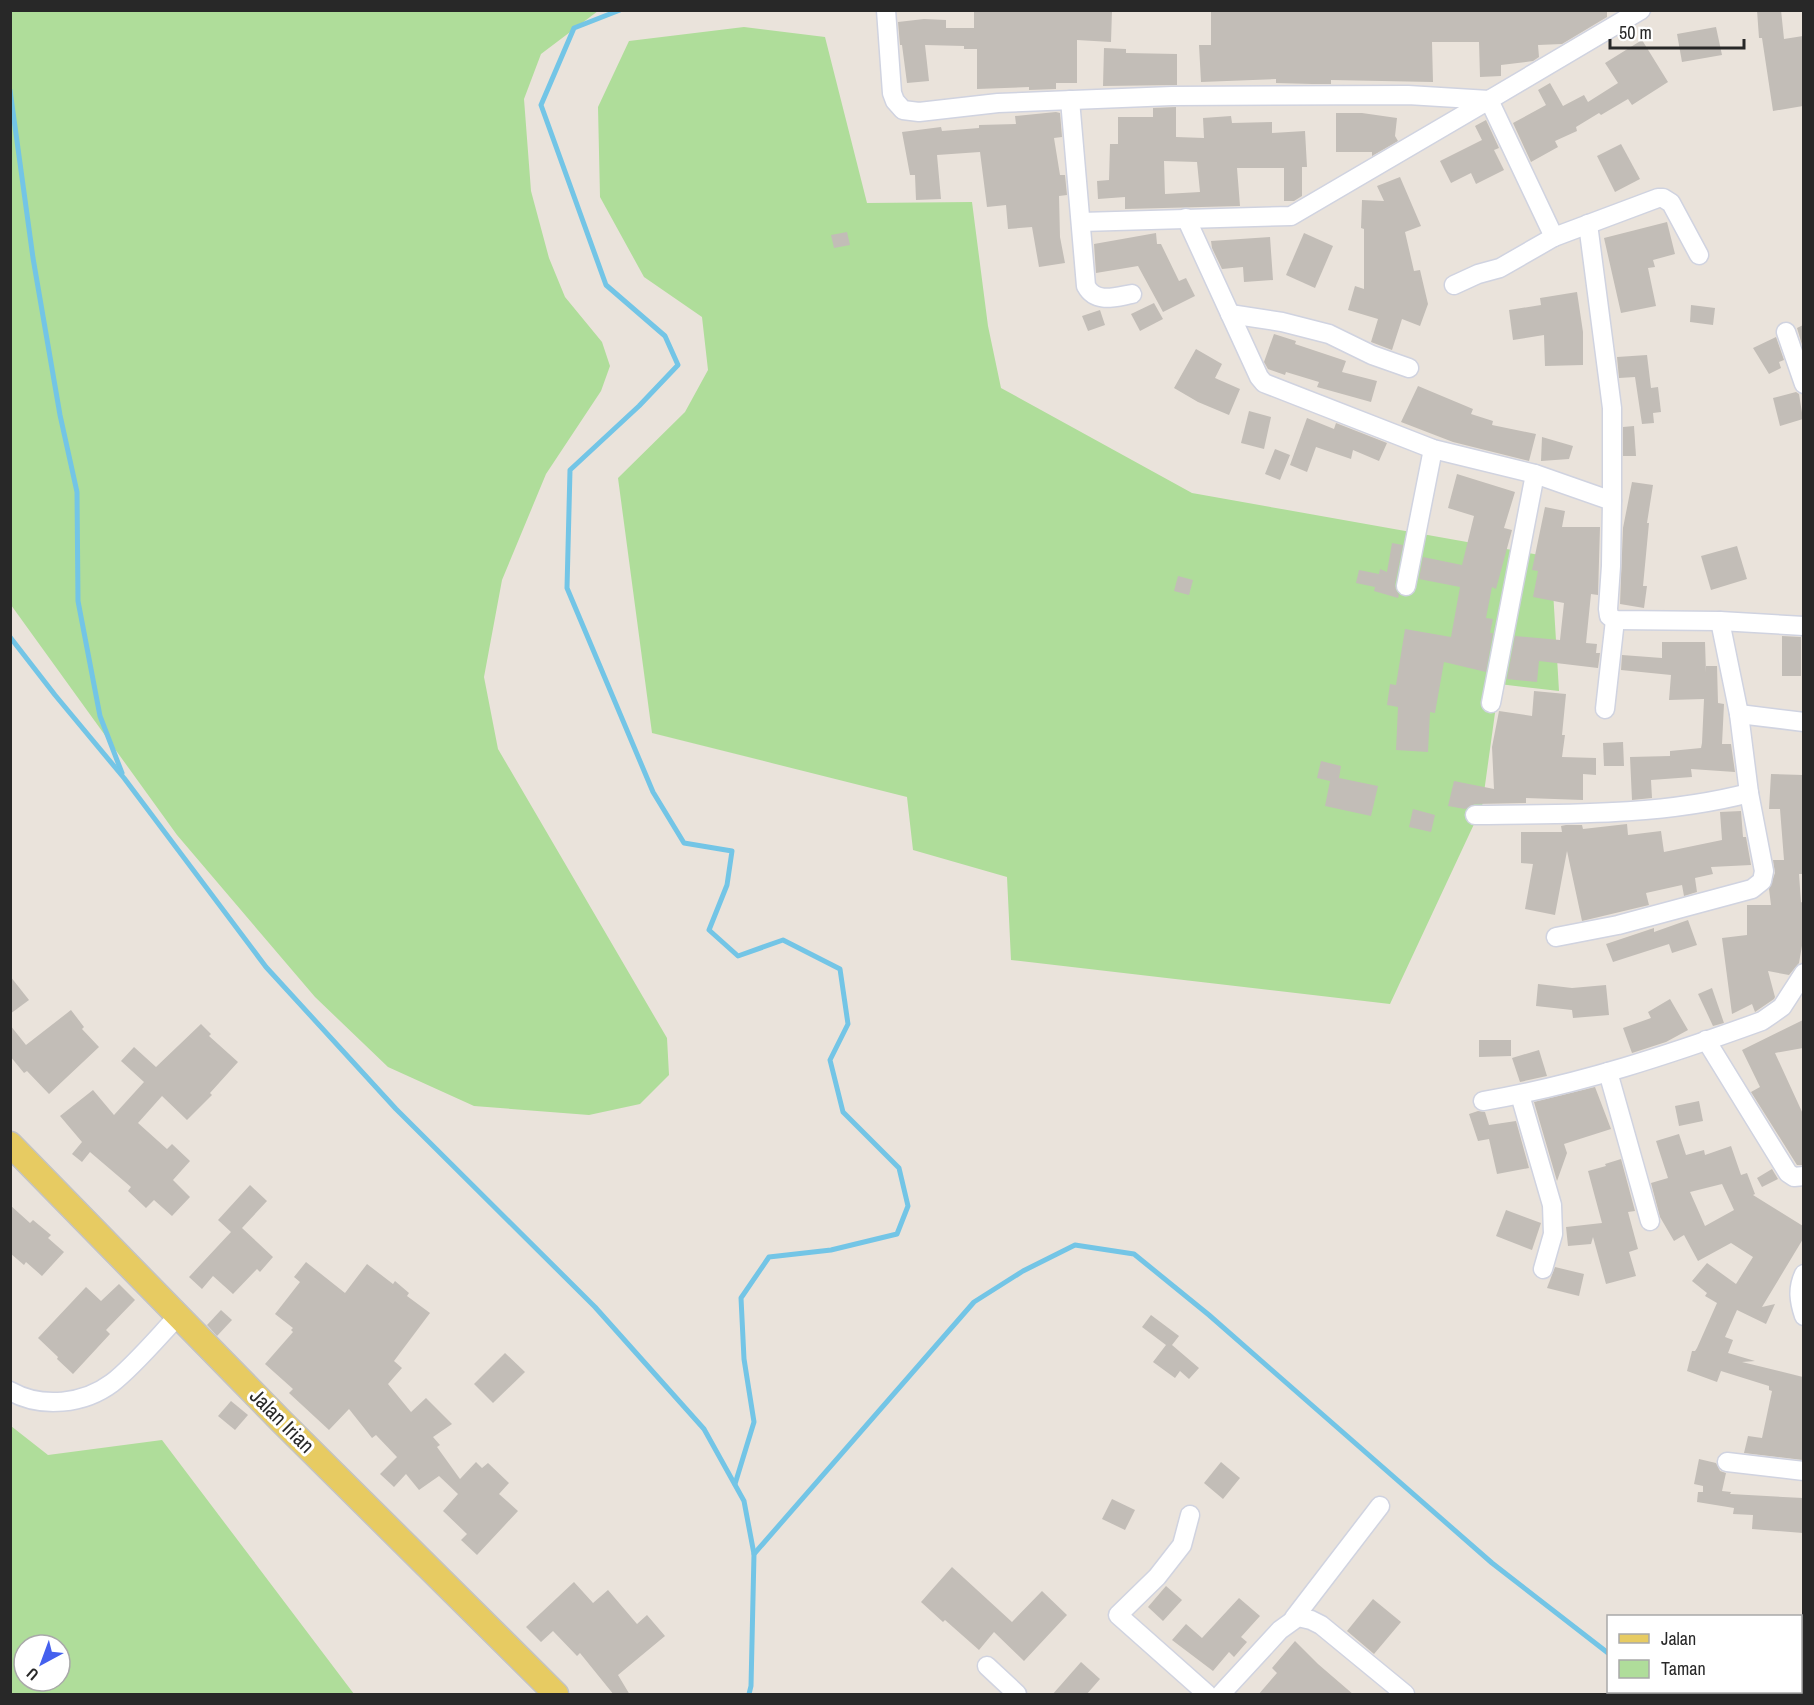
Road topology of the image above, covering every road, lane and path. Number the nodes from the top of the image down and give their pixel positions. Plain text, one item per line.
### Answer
1 (886, 10) edge
2 (1641, 10) edge
3 (1070, 100) junction
4 (1489, 100) junction
5 (1186, 218) junction
6 (1081, 222) junction
7 (1588, 224) junction
8 (1554, 237) junction
9 (1698, 255) dead end
10 (1454, 285) dead end
11 (1132, 294) dead end
12 (1230, 314) junction
13 (1786, 332) dead end
14 (1410, 368) dead end
15 (1803, 384) edge
16 (1433, 449) junction
17 (1535, 474) junction
18 (1612, 501) junction
19 (1406, 586) dead end
20 (1615, 620) junction
21 (1720, 621) junction
22 (1803, 626) edge
23 (1491, 703) dead end
24 (1605, 709) dead end
25 (1739, 714) junction
26 (1803, 722) edge
27 (1749, 792) junction
28 (1475, 815) dead end
29 (1556, 937) dead end
30 (1803, 973) edge
31 (1706, 1040) junction
32 (1608, 1072) junction
33 (1520, 1095) junction
34 (1483, 1101) dead end
35 (10, 1144) edge
36 (1803, 1176) edge
37 (1650, 1221) dead end
38 (1543, 1269) dead end
39 (1802, 1279) edge
40 (178, 1316) junction
41 (1803, 1316) edge
42 (10, 1391) edge
43 (1727, 1462) dead end
44 (1803, 1471) edge
45 (1380, 1506) dead end
46 (1190, 1515) dead end
47 (1294, 1618) junction
48 (987, 1666) dead end
49 (556, 1695) edge
50 (1017, 1695) edge
51 (1206, 1695) edge
52 (1221, 1695) edge
53 (1405, 1695) edge

1 - 3 street
2 - 4 street
3 - 4 street
3 - 6 street
4 - 5 street
4 - 8 street
5 - 6 street
5 - 12 street
6 - 11 street
7 - 8 street
7 - 9 street
7 - 18 street
8 - 10 street
12 - 14 street
12 - 16 street
13 - 15 street
16 - 17 street
16 - 19 street
17 - 18 street
17 - 23 street
18 - 20 street
20 - 21 street
20 - 24 street
21 - 22 street
21 - 25 street
25 - 26 street
25 - 27 street
27 - 28 street
27 - 29 street
30 - 31 street
31 - 32 street
31 - 36 street
32 - 33 street
32 - 37 street
33 - 34 street
33 - 38 street
35 - 40 main road, Jalan Irian
39 - 41 street
40 - 42 street
40 - 49 main road, Jalan Irian
43 - 44 street
45 - 47 street
46 - 51 street
47 - 52 street
47 - 53 street
48 - 50 street

